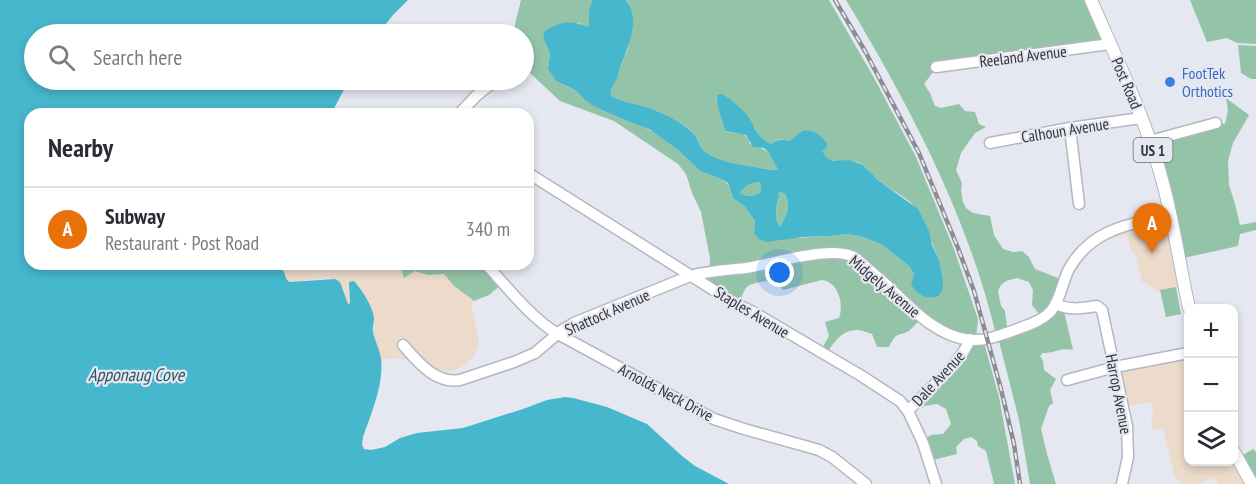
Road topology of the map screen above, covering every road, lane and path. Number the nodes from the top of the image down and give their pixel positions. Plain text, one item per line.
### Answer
1 (1091, 0) edge
2 (1110, 44) junction
3 (936, 67) dead end
4 (484, 90) edge
5 (465, 108) edge
6 (1141, 118) junction
7 (1216, 123) dead end
8 (1070, 128) junction
9 (1150, 141) junction
10 (990, 143) dead end
11 (534, 178) edge
12 (1079, 204) dead end
13 (1170, 216) junction
14 (492, 270) edge
15 (690, 276) junction
16 (1056, 304) junction
17 (1188, 304) edge
18 (558, 334) junction
19 (970, 339) junction
20 (403, 345) dead end
21 (1184, 354) edge
22 (1115, 368) junction
23 (1067, 380) dead end
24 (908, 411) junction
25 (1238, 460) edge
26 (866, 484) edge
27 (936, 484) edge
28 (1122, 484) edge
29 (1252, 484) edge

1 - 2 main road, Post Road / US 1
2 - 3 street, Reeland Avenue
2 - 6 main road, Post Road / US 1
4 - 5 street
6 - 8 street, Calhoun Avenue
6 - 9 main road, Post Road / US 1
7 - 9 street
8 - 10 street, Calhoun Avenue
8 - 12 street
9 - 13 main road, Post Road / US 1
11 - 15 street, Staples Avenue
13 - 16 street
13 - 17 main road, Post Road / US 1
14 - 18 street, Arnolds Neck Drive
15 - 18 street, Shattock Avenue
15 - 19 street, Midgely Avenue
15 - 24 street, Staples Avenue
16 - 19 street, Dale Avenue
16 - 22 street, Harrop Avenue
18 - 20 street, Shattock Avenue
18 - 26 street, Arnolds Neck Drive
19 - 24 street, Dale Avenue
21 - 22 street
22 - 23 street
22 - 28 street, Harrop Avenue
24 - 27 street, Staples Avenue
25 - 29 main road

